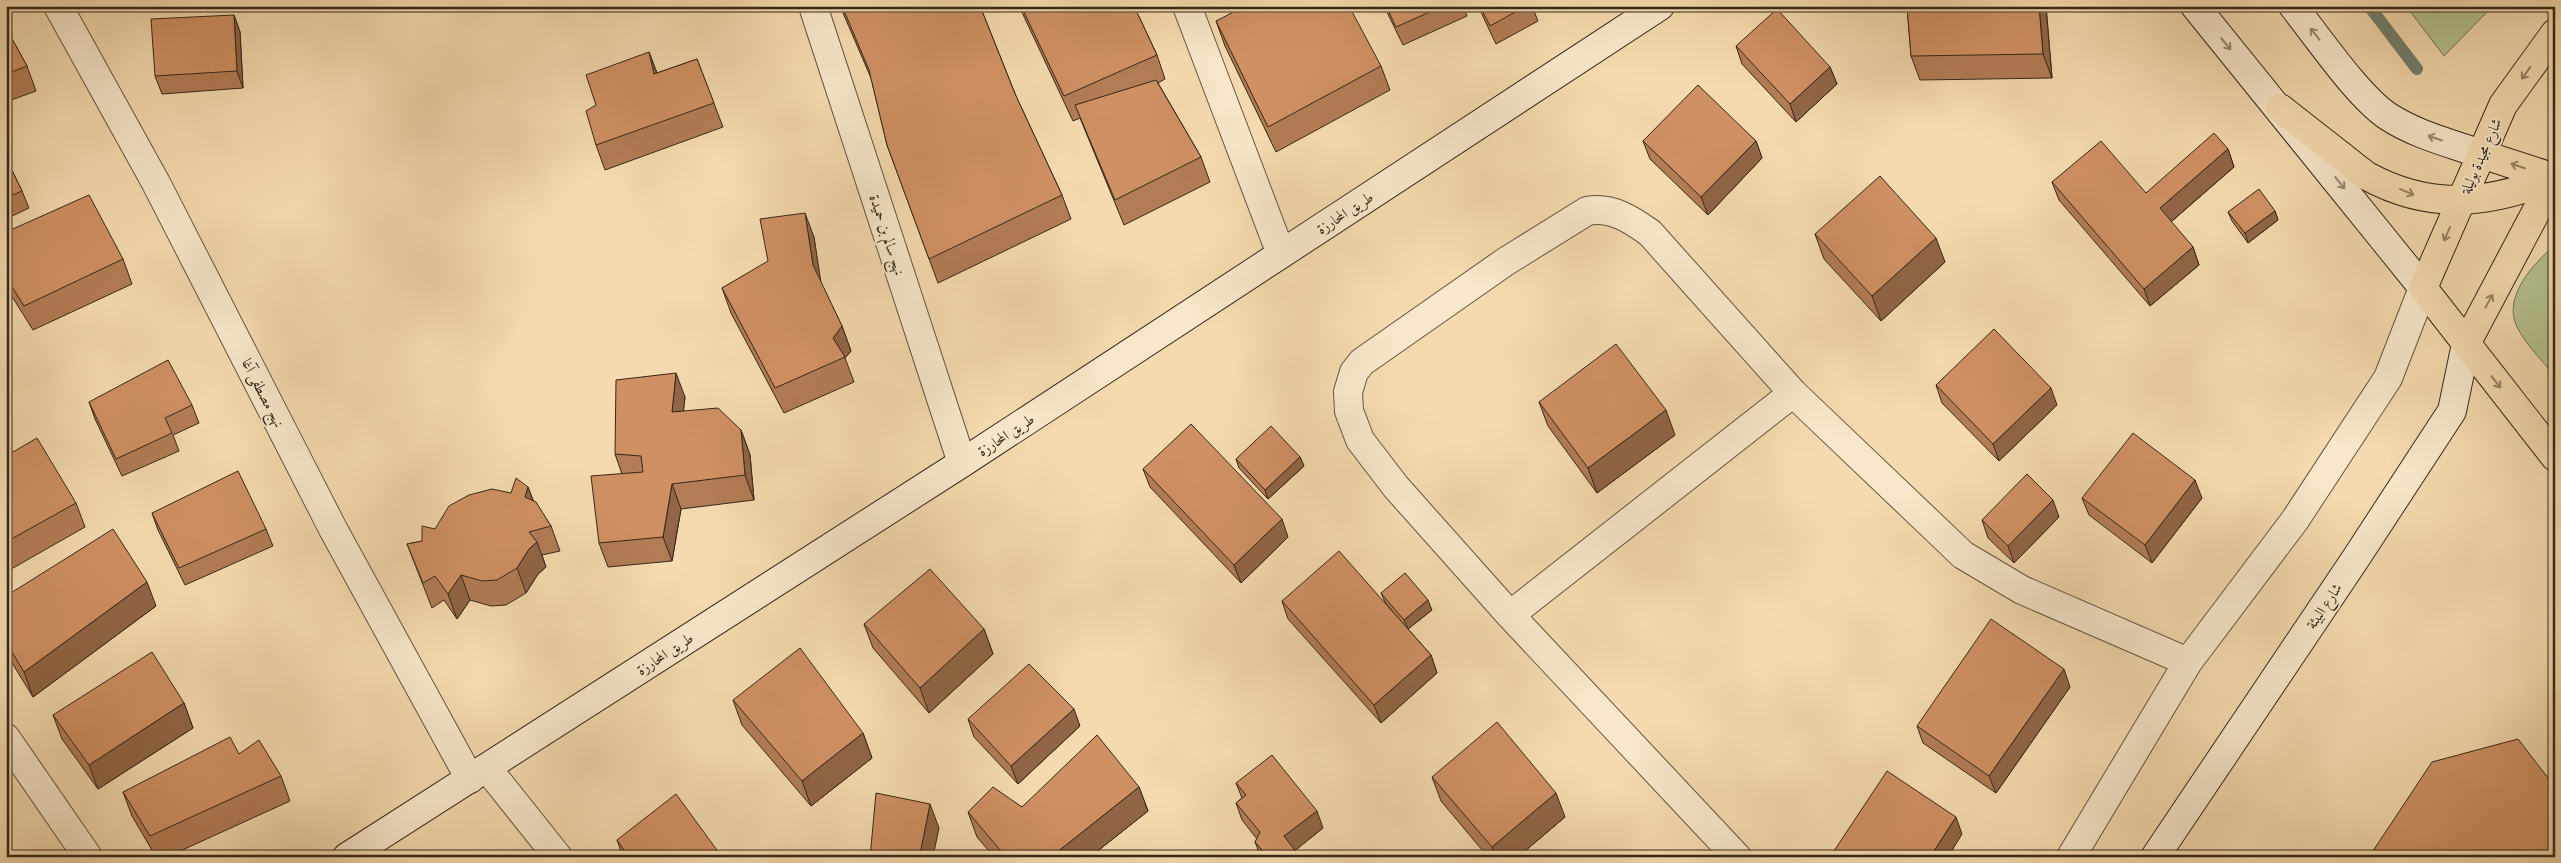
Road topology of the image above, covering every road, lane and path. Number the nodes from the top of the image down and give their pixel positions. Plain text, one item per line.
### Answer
1 (58, 6) edge
2 (813, 6) edge
3 (1187, 6) edge
4 (1660, 6) edge
5 (2195, 6) edge
6 (2293, 6) edge
7 (2555, 33) edge
8 (2280, 108) junction
9 (2481, 154) junction
10 (2554, 177) edge
11 (2461, 200) junction
12 (1281, 254) junction
13 (2423, 288) junction
14 (2466, 344) junction
15 (1793, 393) junction
16 (2555, 457) edge
17 (962, 463) junction
18 (1510, 615) junction
19 (2188, 662) junction
20 (6, 738) edge
21 (478, 773) junction
22 (88, 857) edge
23 (347, 857) edge
24 (558, 857) edge
25 (1737, 857) edge
26 (2070, 857) edge
27 (2155, 857) edge

1 - 21 street, نهج مصطفى آغا
2 - 17 street, نهج سالم بن حميدة
3 - 12 street
4 - 12 street, طريق المحارزة
5 -> 8 street
9 -> 6 street
7 -> 9 main road, شارع مجيدة بوليلة
8 -> 11 main road
8 -> 13 street
10 -> 9 main road
9 - 11 main road, شارع مجيدة بوليلة
10 - 11 main road
14 -> 10 main road
11 -> 13 main road, شارع مجيدة بوليلة
12 - 17 street, طريق المحارزة
13 - 14 main road
13 - 19 street
14 -> 16 main road
14 - 27 street, شارع البيئة
15 - 18 street
15 - 18 street
15 - 19 street
17 - 21 street, طريق المحارزة
18 - 25 street
19 - 26 street
20 - 22 street
21 - 23 street, طريق المحارزة
21 - 24 street, نهج مصطفى آغا

